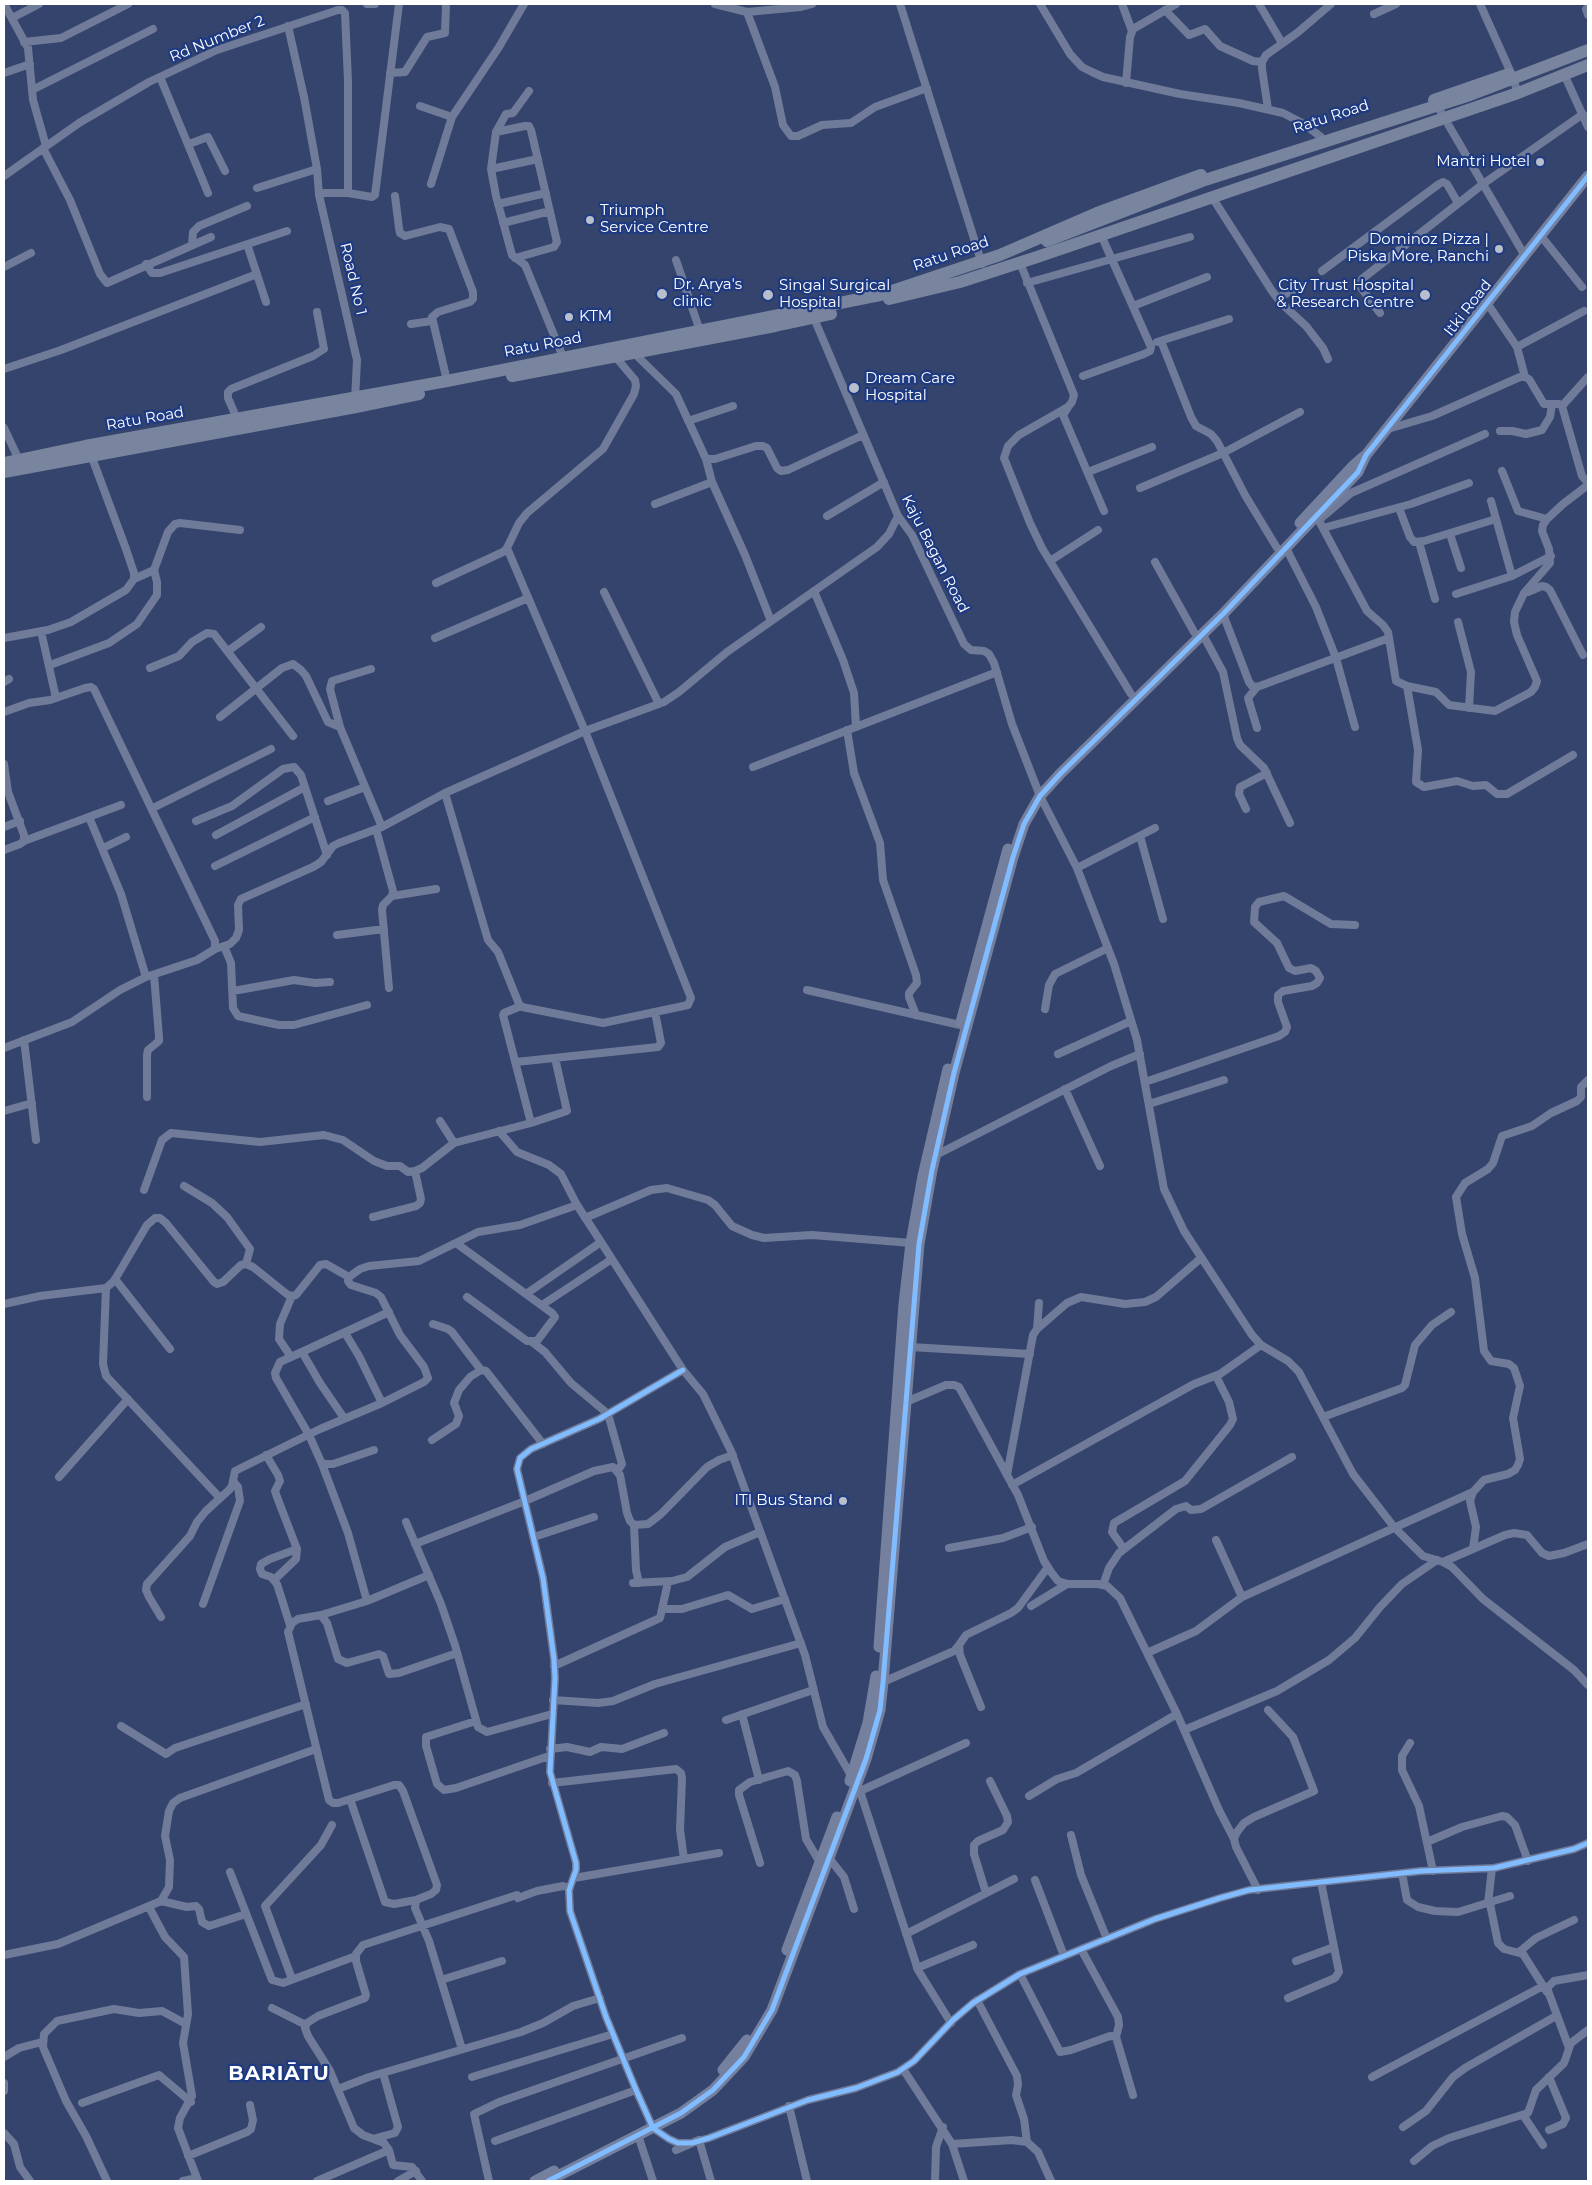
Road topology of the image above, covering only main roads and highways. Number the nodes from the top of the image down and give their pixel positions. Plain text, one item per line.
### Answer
1 (1588, 43) edge
2 (1588, 50) edge
3 (1588, 57) edge
4 (1588, 65) edge
5 (1048, 243) junction
6 (1020, 245) junction
7 (1021, 262) junction
8 (812, 314) junction
9 (613, 353) junction
10 (355, 402) junction
11 (4, 463) edge
12 (4, 472) edge

1 - 6 main road, Ratu Road
2 - 5 main road, bridge
3 - 5 main road
4 - 7 main road, Ratu Road
5 - 6 main road
5 - 7 main road
6 - 8 main road, Ratu Road
7 - 8 main road, Ratu Road
8 - 9 main road, Ratu Road
8 - 9 main road, Ratu Road
9 - 10 main road, Ratu Road
9 - 10 main road, Ratu Road
10 - 11 main road, Ratu Road
10 - 12 main road, Ratu Road

